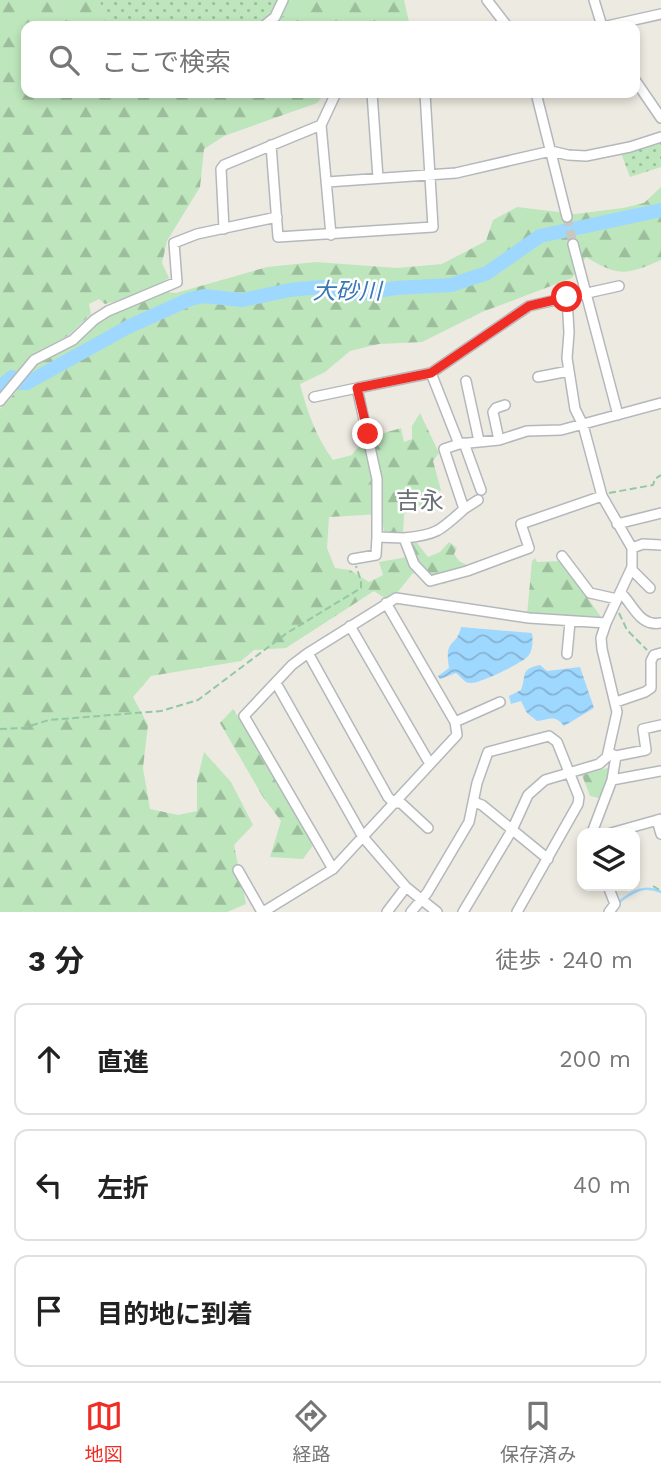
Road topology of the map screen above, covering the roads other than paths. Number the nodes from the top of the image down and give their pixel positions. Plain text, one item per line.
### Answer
1 (283, 0) edge
2 (487, 0) edge
3 (594, 0) edge
4 (661, 13) edge
5 (270, 21) edge
6 (503, 21) edge
7 (603, 21) edge
8 (627, 21) edge
9 (640, 87) edge
10 (334, 98) edge
11 (372, 98) edge
12 (425, 98) edge
13 (537, 98) edge
14 (661, 118) edge
15 (321, 125) junction
16 (661, 138) edge
17 (271, 145) junction
18 (551, 151) junction
19 (430, 175) junction
20 (379, 178) junction
21 (327, 182) junction
22 (277, 217) junction
23 (567, 217) tunnel mouth
24 (225, 229) junction
25 (331, 234) junction
26 (573, 244) tunnel mouth
27 (619, 286) dead end
28 (585, 293) junction
29 (567, 297) junction
30 (569, 371) junction
31 (431, 373) junction
32 (538, 377) dead end
33 (466, 381) dead end
34 (357, 388) junction
35 (314, 397) dead end
36 (0, 401) edge
37 (661, 403) edge
38 (505, 405) dead end
39 (618, 415) junction
40 (583, 425) junction
41 (499, 440) junction
42 (479, 441) junction
43 (461, 444) junction
44 (602, 496) junction
45 (464, 509) junction
46 (661, 513) edge
47 (617, 524) junction
48 (377, 537) junction
49 (404, 538) junction
50 (661, 545) edge
51 (632, 548) junction
52 (562, 556) dead end
53 (353, 559) road end
54 (631, 569) junction
55 (650, 589) dead end
56 (617, 600) junction
57 (386, 603) junction
58 (570, 622) junction
59 (606, 622) junction
60 (661, 623) edge
61 (350, 626) junction
62 (308, 653) junction
63 (567, 653) dead end
64 (657, 654) edge
65 (276, 683) junction
66 (500, 702) dead end
67 (616, 702) junction
68 (455, 722) junction
69 (661, 725) edge
70 (613, 754) junction
71 (430, 764) junction
72 (661, 771) edge
73 (568, 772) junction
74 (612, 780) junction
75 (474, 802) junction
76 (394, 803) junction
77 (659, 819) edge
78 (428, 828) dead end
79 (594, 828) edge
80 (628, 828) edge
81 (512, 830) junction
82 (661, 834) edge
83 (363, 837) junction
84 (548, 859) junction
85 (333, 869) junction
86 (238, 870) dead end
87 (406, 887) junction
88 (610, 891) edge
89 (422, 900) junction
90 (262, 912) edge
91 (387, 912) edge
92 (411, 912) edge
93 (436, 912) edge
94 (463, 912) edge
95 (517, 912) edge
96 (609, 912) edge

1 - 5 street
2 - 6 street
3 - 7 street
4 - 8 street
9 - 14 street
10 - 15 street
11 - 20 street
12 - 19 street
13 - 18 street
15 - 17 street
15 - 21 street
16 - 18 street
17 - 22 street
17 - 24 street
18 - 19 street
18 - 23 street
19 - 20 street
19 - 25 street
20 - 21 street
21 - 25 street
22 - 24 street
22 - 25 street
24 - 36 street
26 - 28 street
27 - 28 street
28 - 29 street
28 - 39 street
29 - 30 street
29 - 31 street
30 - 32 street
30 - 40 street
31 - 34 street
31 - 43 street
33 - 42 street
34 - 35 street
34 - 48 street
37 - 39 street
38 - 41 street
39 - 40 street
40 - 41 street
40 - 44 street
41 - 42 street
42 - 43 street
43 - 45 street
43 - 45 street
44 - 47 street
44 - 49 street
45 - 49 street
46 - 47 street
47 - 51 street
48 - 49 street
48 - 53 street
50 - 51 street
51 - 54 street
52 - 56 street
54 - 55 street
54 - 56 street
56 - 59 street
56 - 60 street
57 - 58 street
57 - 61 street
57 - 68 street
58 - 59 street
58 - 63 street
59 - 67 street
61 - 62 street
61 - 71 street
62 - 65 street
62 - 76 street
64 - 67 street
65 - 83 street
65 - 85 street
66 - 68 street
67 - 70 street
68 - 71 street
69 - 70 street
70 - 73 street
70 - 74 street
71 - 76 street
72 - 74 street
73 - 75 street
73 - 81 street
73 - 84 street
74 - 79 street
75 - 81 street
75 - 89 street
76 - 78 street
76 - 83 street
77 - 80 street
77 - 82 street
81 - 84 street
81 - 94 street
83 - 85 street
83 - 87 street
84 - 95 street
85 - 90 street
86 - 90 street
87 - 89 street
87 - 91 street
88 - 96 street
89 - 92 street
89 - 93 street

